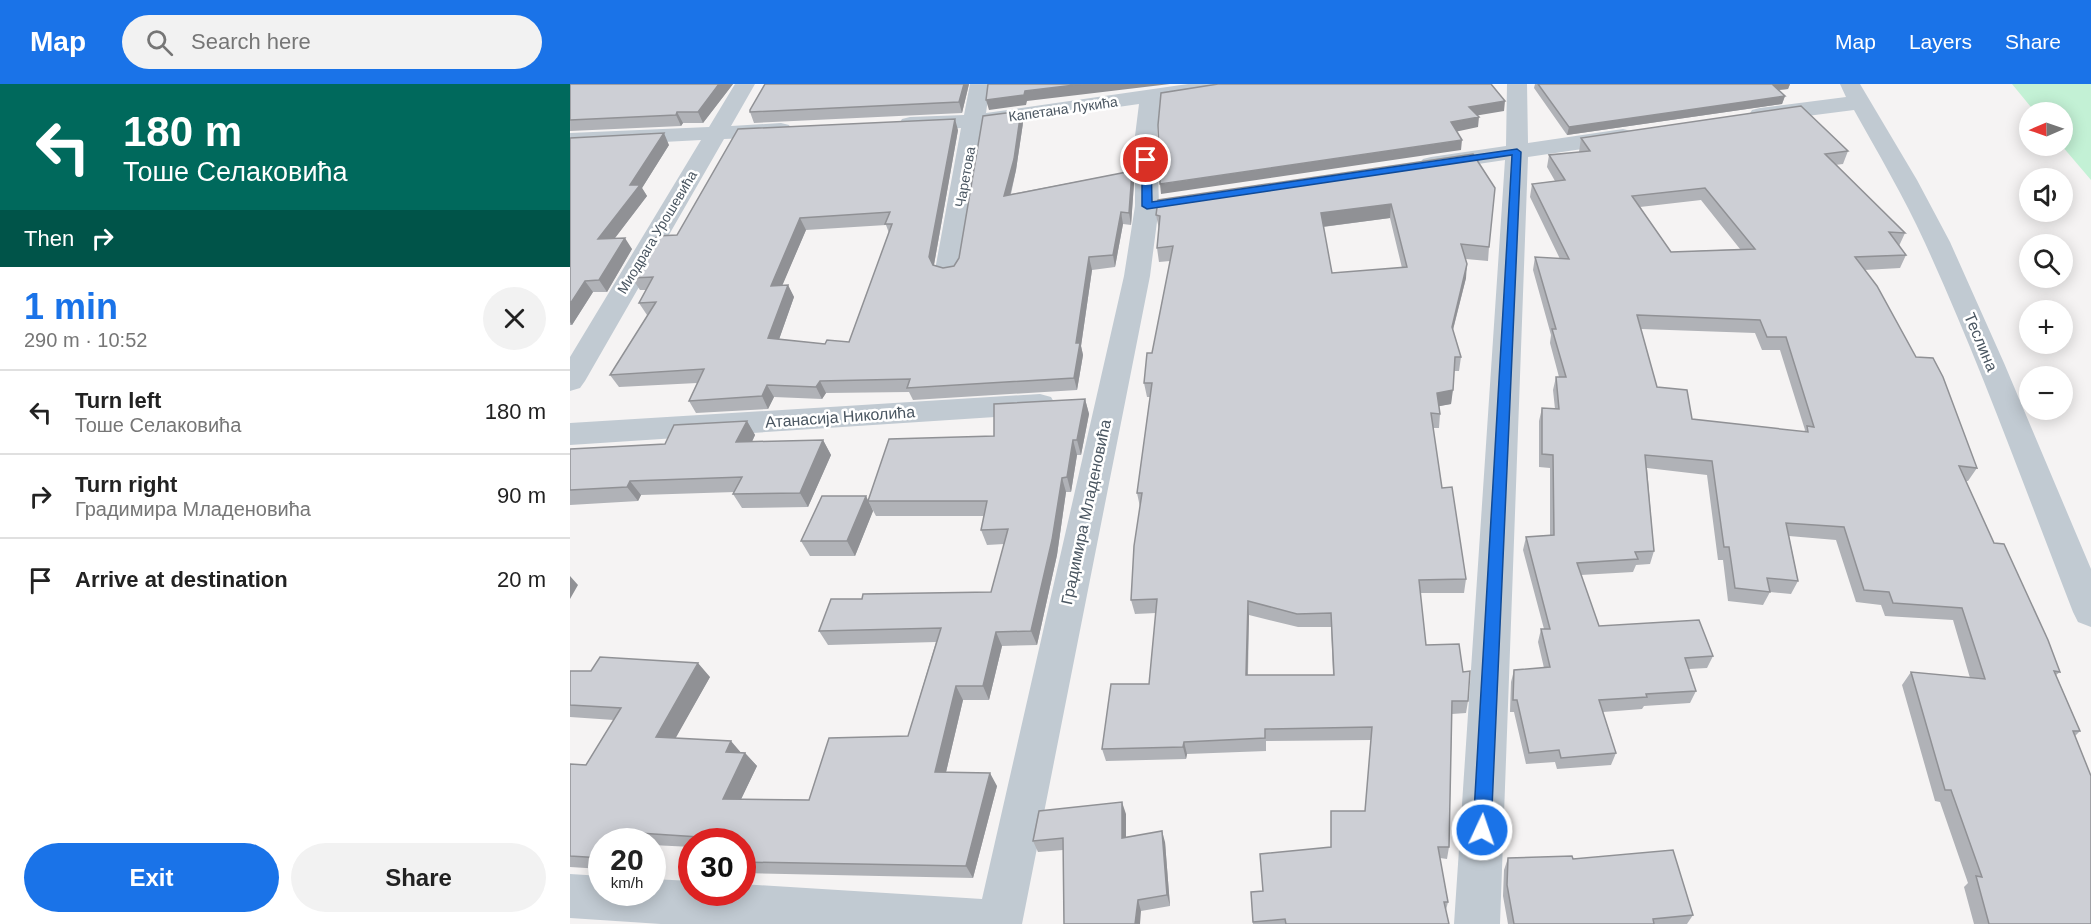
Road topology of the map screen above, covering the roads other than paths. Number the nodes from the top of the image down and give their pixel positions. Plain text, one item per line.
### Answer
1 (745, 84) edge
2 (980, 84) edge
3 (1232, 84) edge
4 (1517, 84) edge
5 (1854, 94) edge
6 (1150, 97) junction
7 (1733, 119) edge
8 (973, 121) junction
9 (891, 125) edge
10 (798, 129) edge
11 (716, 133) junction
12 (1642, 133) edge
13 (570, 140) edge
14 (1517, 152) junction
15 (1413, 167) edge
16 (948, 270) edge
17 (570, 381) edge
18 (1087, 401) junction
19 (570, 434) edge
20 (2091, 612) edge
21 (570, 896) edge
22 (999, 924) edge
23 (1477, 924) edge

1 - 11 street, Миодрага Урошевића
2 - 8 street, Чаретова
3 - 6 street, Капетана Лукића
4 - 14 street
5 - 7 street
5 - 20 street, Теслина
6 - 8 street, Капетана Лукића
6 - 18 street, Градимира Младеновића
8 - 9 street, Капетана Лукића
8 - 16 street, Чаретова
10 - 11 street
11 - 13 street
11 - 17 street, Миодрага Урошевића
12 - 14 street
14 - 15 street
14 - 23 street
18 - 19 street, Атанасија Николића
18 - 22 street, Градимира Младеновића
21 - 22 street

